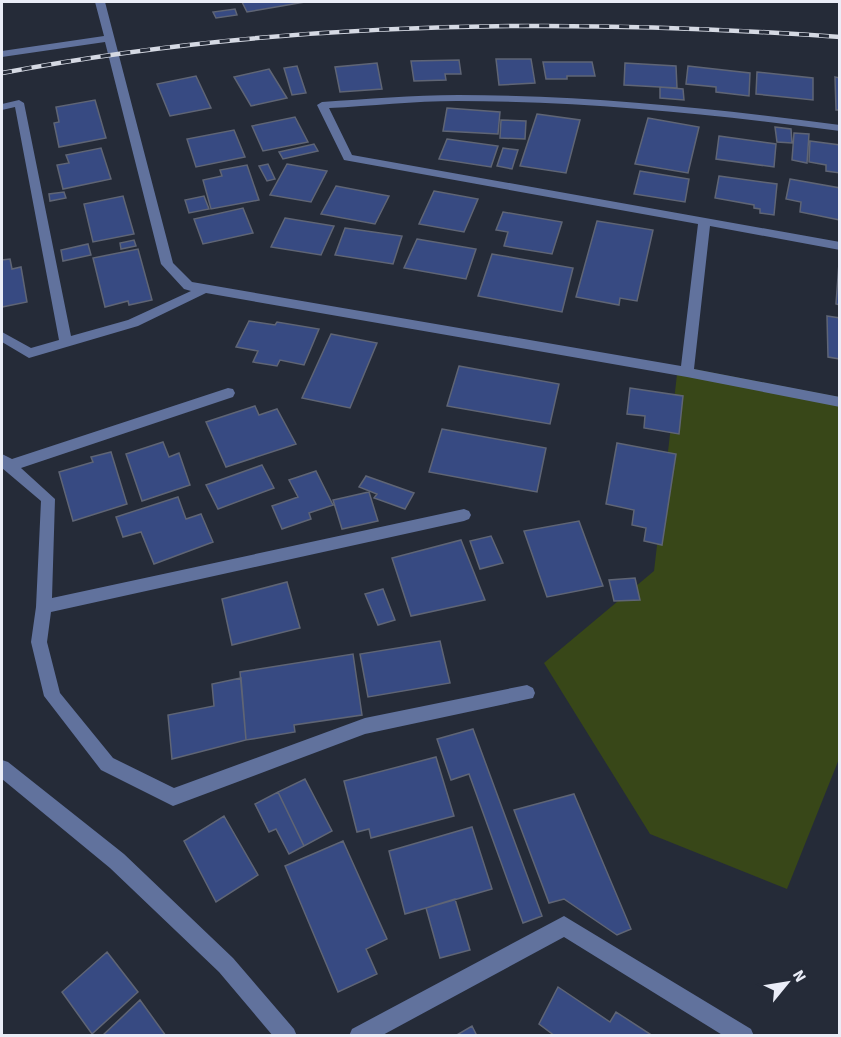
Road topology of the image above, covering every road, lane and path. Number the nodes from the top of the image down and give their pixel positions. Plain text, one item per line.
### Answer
1 (100, 2) edge
2 (109, 38) junction
3 (2, 54) edge
4 (2, 107) edge
5 (840, 128) edge
6 (704, 224) junction
7 (840, 246) edge
8 (205, 289) junction
9 (2, 336) edge
10 (66, 342) junction
11 (687, 372) junction
12 (228, 393) dead end
13 (840, 402) edge
14 (5, 463) edge
15 (464, 515) dead end
16 (44, 607) junction
17 (527, 693) dead end
18 (2, 768) edge
19 (287, 1035) edge
20 (359, 1035) edge
21 (744, 1035) edge

1 - 2 street
2 - 3 street
2 - 8 street
4 - 10 street
5 - 6 street
6 - 7 street
6 - 11 street
8 - 10 street
8 - 11 street
9 - 10 street
11 - 13 street
12 - 14 street
14 - 16 street
15 - 16 street
16 - 17 street
18 - 19 street
20 - 21 street

